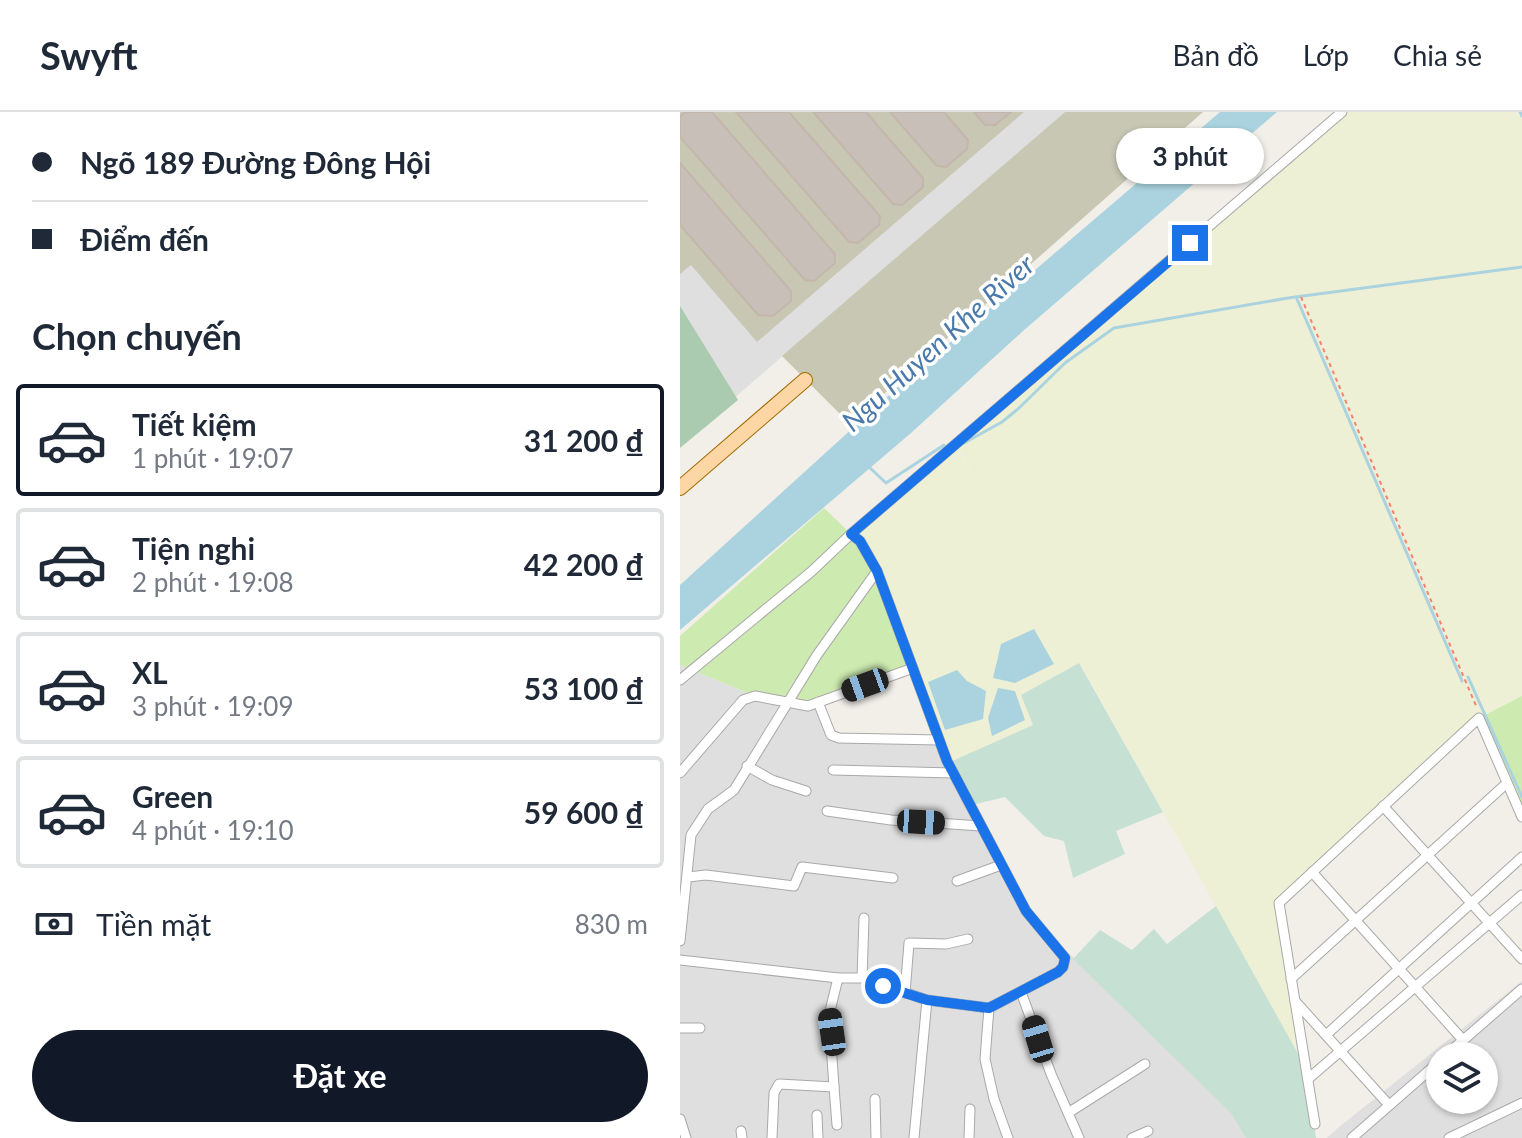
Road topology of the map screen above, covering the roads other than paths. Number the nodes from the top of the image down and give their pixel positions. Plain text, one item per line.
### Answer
1 (1342, 112) edge
2 (805, 380) dead end
3 (680, 488) edge
4 (851, 534) junction
5 (877, 571) junction
6 (913, 668) junction
7 (680, 680) edge
8 (787, 702) junction
9 (818, 702) junction
10 (939, 740) junction
11 (747, 766) junction
12 (833, 770) dead end
13 (680, 773) edge
14 (953, 773) junction
15 (1507, 783) junction
16 (806, 791) dead end
17 (1383, 806) junction
18 (827, 811) dead end
19 (1522, 817) edge
20 (981, 826) junction
21 (1428, 855) junction
22 (1522, 857) edge
23 (1001, 865) junction
24 (1312, 872) junction
25 (688, 877) junction
26 (893, 878) dead end
27 (957, 881) dead end
28 (1522, 895) edge
29 (1471, 903) junction
30 (864, 918) dead end
31 (1356, 921) junction
32 (1489, 923) junction
33 (968, 939) dead end
34 (680, 941) edge
35 (1522, 959) edge
36 (680, 960) edge
37 (1399, 969) junction
38 (838, 978) junction
39 (862, 978) junction
40 (1291, 979) junction
41 (1415, 987) junction
42 (1522, 989) edge
43 (1021, 992) junction
44 (905, 993) junction
45 (927, 1000) junction
46 (1295, 1001) junction
47 (989, 1008) junction
48 (680, 1028) edge
49 (700, 1028) dead end
50 (1326, 1035) junction
51 (1463, 1040) junction
52 (1461, 1042) edge
53 (1340, 1051) junction
54 (1145, 1064) dead end
55 (1426, 1073) edge
56 (1308, 1079) junction
57 (834, 1087) junction
58 (875, 1099) dead end
59 (1522, 1103) edge
60 (1389, 1105) junction
61 (970, 1109) dead end
62 (1068, 1113) junction
63 (817, 1115) dead end
64 (680, 1119) edge
65 (1315, 1124) dead end
66 (837, 1125) dead end
67 (1148, 1131) dead end
68 (686, 1138) edge
69 (772, 1138) edge
70 (818, 1138) edge
71 (876, 1138) edge
72 (914, 1138) edge
73 (969, 1138) edge
74 (1008, 1138) edge
75 (1079, 1138) edge
76 (1132, 1138) edge
77 (1352, 1138) edge
78 (1449, 1138) edge

1 - 4 street
2 - 3 main road
4 - 5 street
4 - 7 street
5 - 6 street
5 - 8 street
6 - 9 street
6 - 10 street
8 - 9 street
8 - 11 street
8 - 13 street
9 - 10 street
10 - 14 street
11 - 16 street
11 - 25 street
12 - 14 street
14 - 20 street
15 - 17 street
15 - 19 street
15 - 21 street
17 - 21 street
17 - 24 street
18 - 20 street
20 - 23 street
21 - 29 street
21 - 31 street
22 - 29 street
23 - 27 street
23 - 43 street
24 - 31 street
24 - 40 street
25 - 26 street
25 - 34 street
28 - 32 street
29 - 32 street
29 - 37 street
30 - 39 street
31 - 37 street
31 - 40 street
32 - 35 street
32 - 41 street
33 - 44 street
36 - 38 street
37 - 41 street
37 - 50 street
38 - 39 street
38 - 57 street
39 - 44 street
40 - 46 street
41 - 51 street
41 - 53 street
42 - 51 street
43 - 47 street
43 - 62 street
44 - 45 street
45 - 47 street
45 - 72 street
46 - 50 street
46 - 56 street
47 - 74 street
48 - 49 street
50 - 53 street
51 - 52 street
53 - 56 street
53 - 60 street
54 - 62 street
55 - 60 street
56 - 65 street
57 - 66 street
57 - 69 street
58 - 71 street
59 - 78 street
60 - 77 street
61 - 73 street
62 - 75 street
63 - 70 street
64 - 68 street
67 - 76 street

